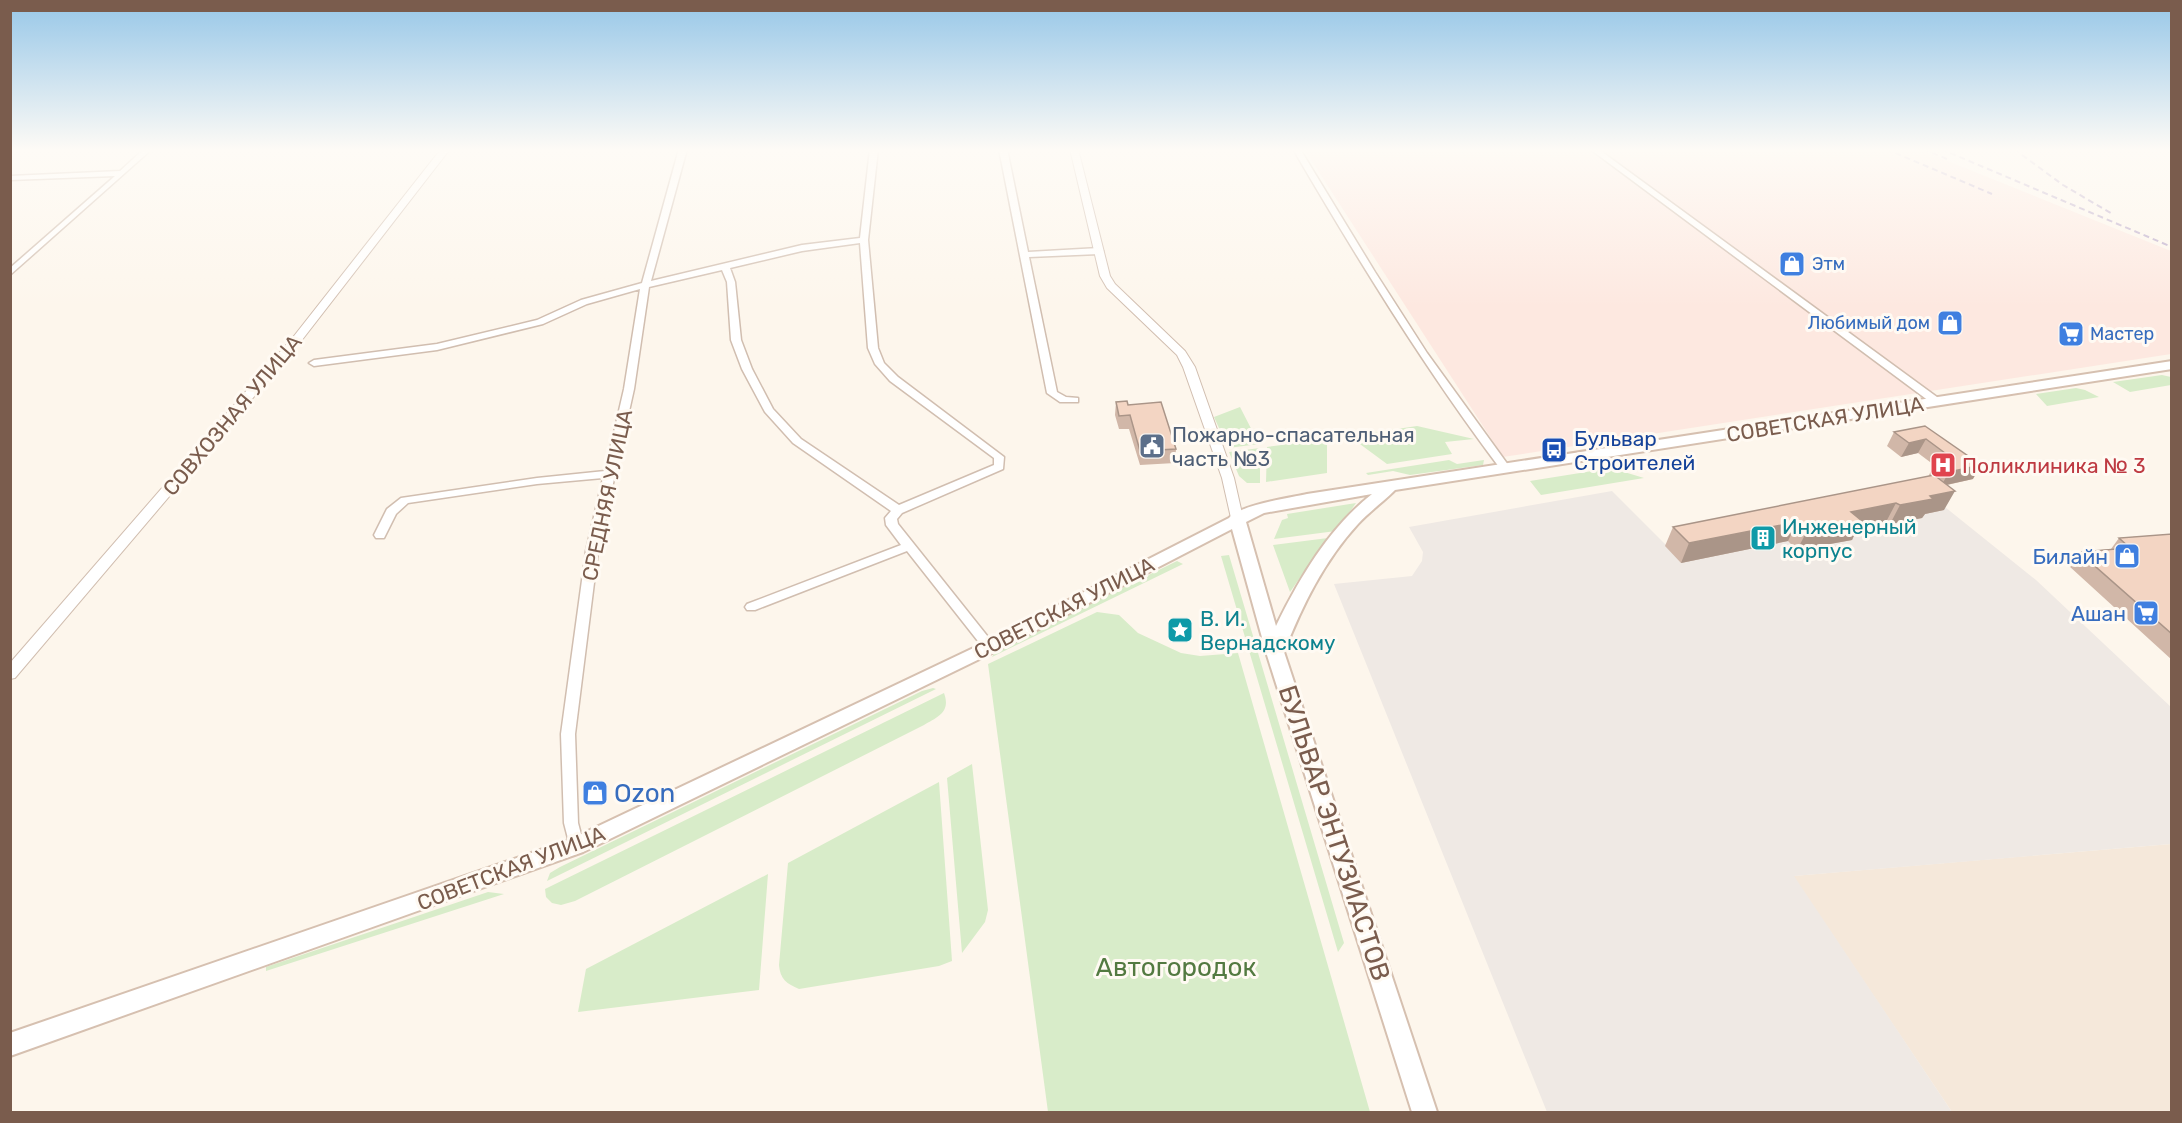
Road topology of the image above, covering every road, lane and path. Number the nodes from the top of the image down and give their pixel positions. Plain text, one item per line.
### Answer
1 (91, 201) edge
2 (405, 201) edge
3 (669, 201) edge
4 (867, 201) edge
5 (1014, 201) edge
6 (1086, 201) edge
7 (1327, 201) edge
8 (1664, 201) edge
9 (864, 240) junction
10 (1098, 251) junction
11 (1025, 255) junction
12 (726, 267) junction
13 (10, 273) edge
14 (645, 287) junction
15 (314, 363) dead end
16 (2172, 365) edge
17 (1074, 400) dead end
18 (1937, 402) junction
19 (1506, 469) junction
20 (609, 474) junction
21 (1391, 486) junction
22 (898, 510) junction
23 (1237, 518) junction
24 (380, 535) dead end
25 (909, 546) junction
26 (751, 608) dead end
27 (990, 647) junction
28 (1275, 652) junction
29 (10, 674) edge
30 (576, 846) junction
31 (10, 1045) edge
32 (1425, 1113) edge

1 - 13 street
2 - 29 street, СОВХОЗНАЯ УЛИЦА
3 - 14 street, СРЕДНЯЯ УЛИЦА
4 - 9 street
5 - 11 street
6 - 10 street
7 - 19 street
8 - 18 street
9 - 12 street
9 - 22 street
10 - 11 street
10 - 23 street
11 - 17 street
12 - 14 street
12 - 22 street
14 - 15 street
14 - 20 street, СРЕДНЯЯ УЛИЦА
16 - 18 main road, СОВЕТСКАЯ УЛИЦА
18 - 19 main road, СОВЕТСКАЯ УЛИЦА
19 - 21 main road, СОВЕТСКАЯ УЛИЦА
20 - 24 street
20 - 30 street, СРЕДНЯЯ УЛИЦА
21 - 23 main road, СОВЕТСКАЯ УЛИЦА
21 - 28 main road
22 - 25 street
23 - 27 main road, СОВЕТСКАЯ УЛИЦА
23 - 28 main road, БУЛЬВАР ЭНТУЗИАСТОВ
25 - 26 street
25 - 27 street
27 - 30 main road, СОВЕТСКАЯ УЛИЦА
28 - 32 main road, БУЛЬВАР ЭНТУЗИАСТОВ
30 - 31 main road, СОВЕТСКАЯ УЛИЦА

